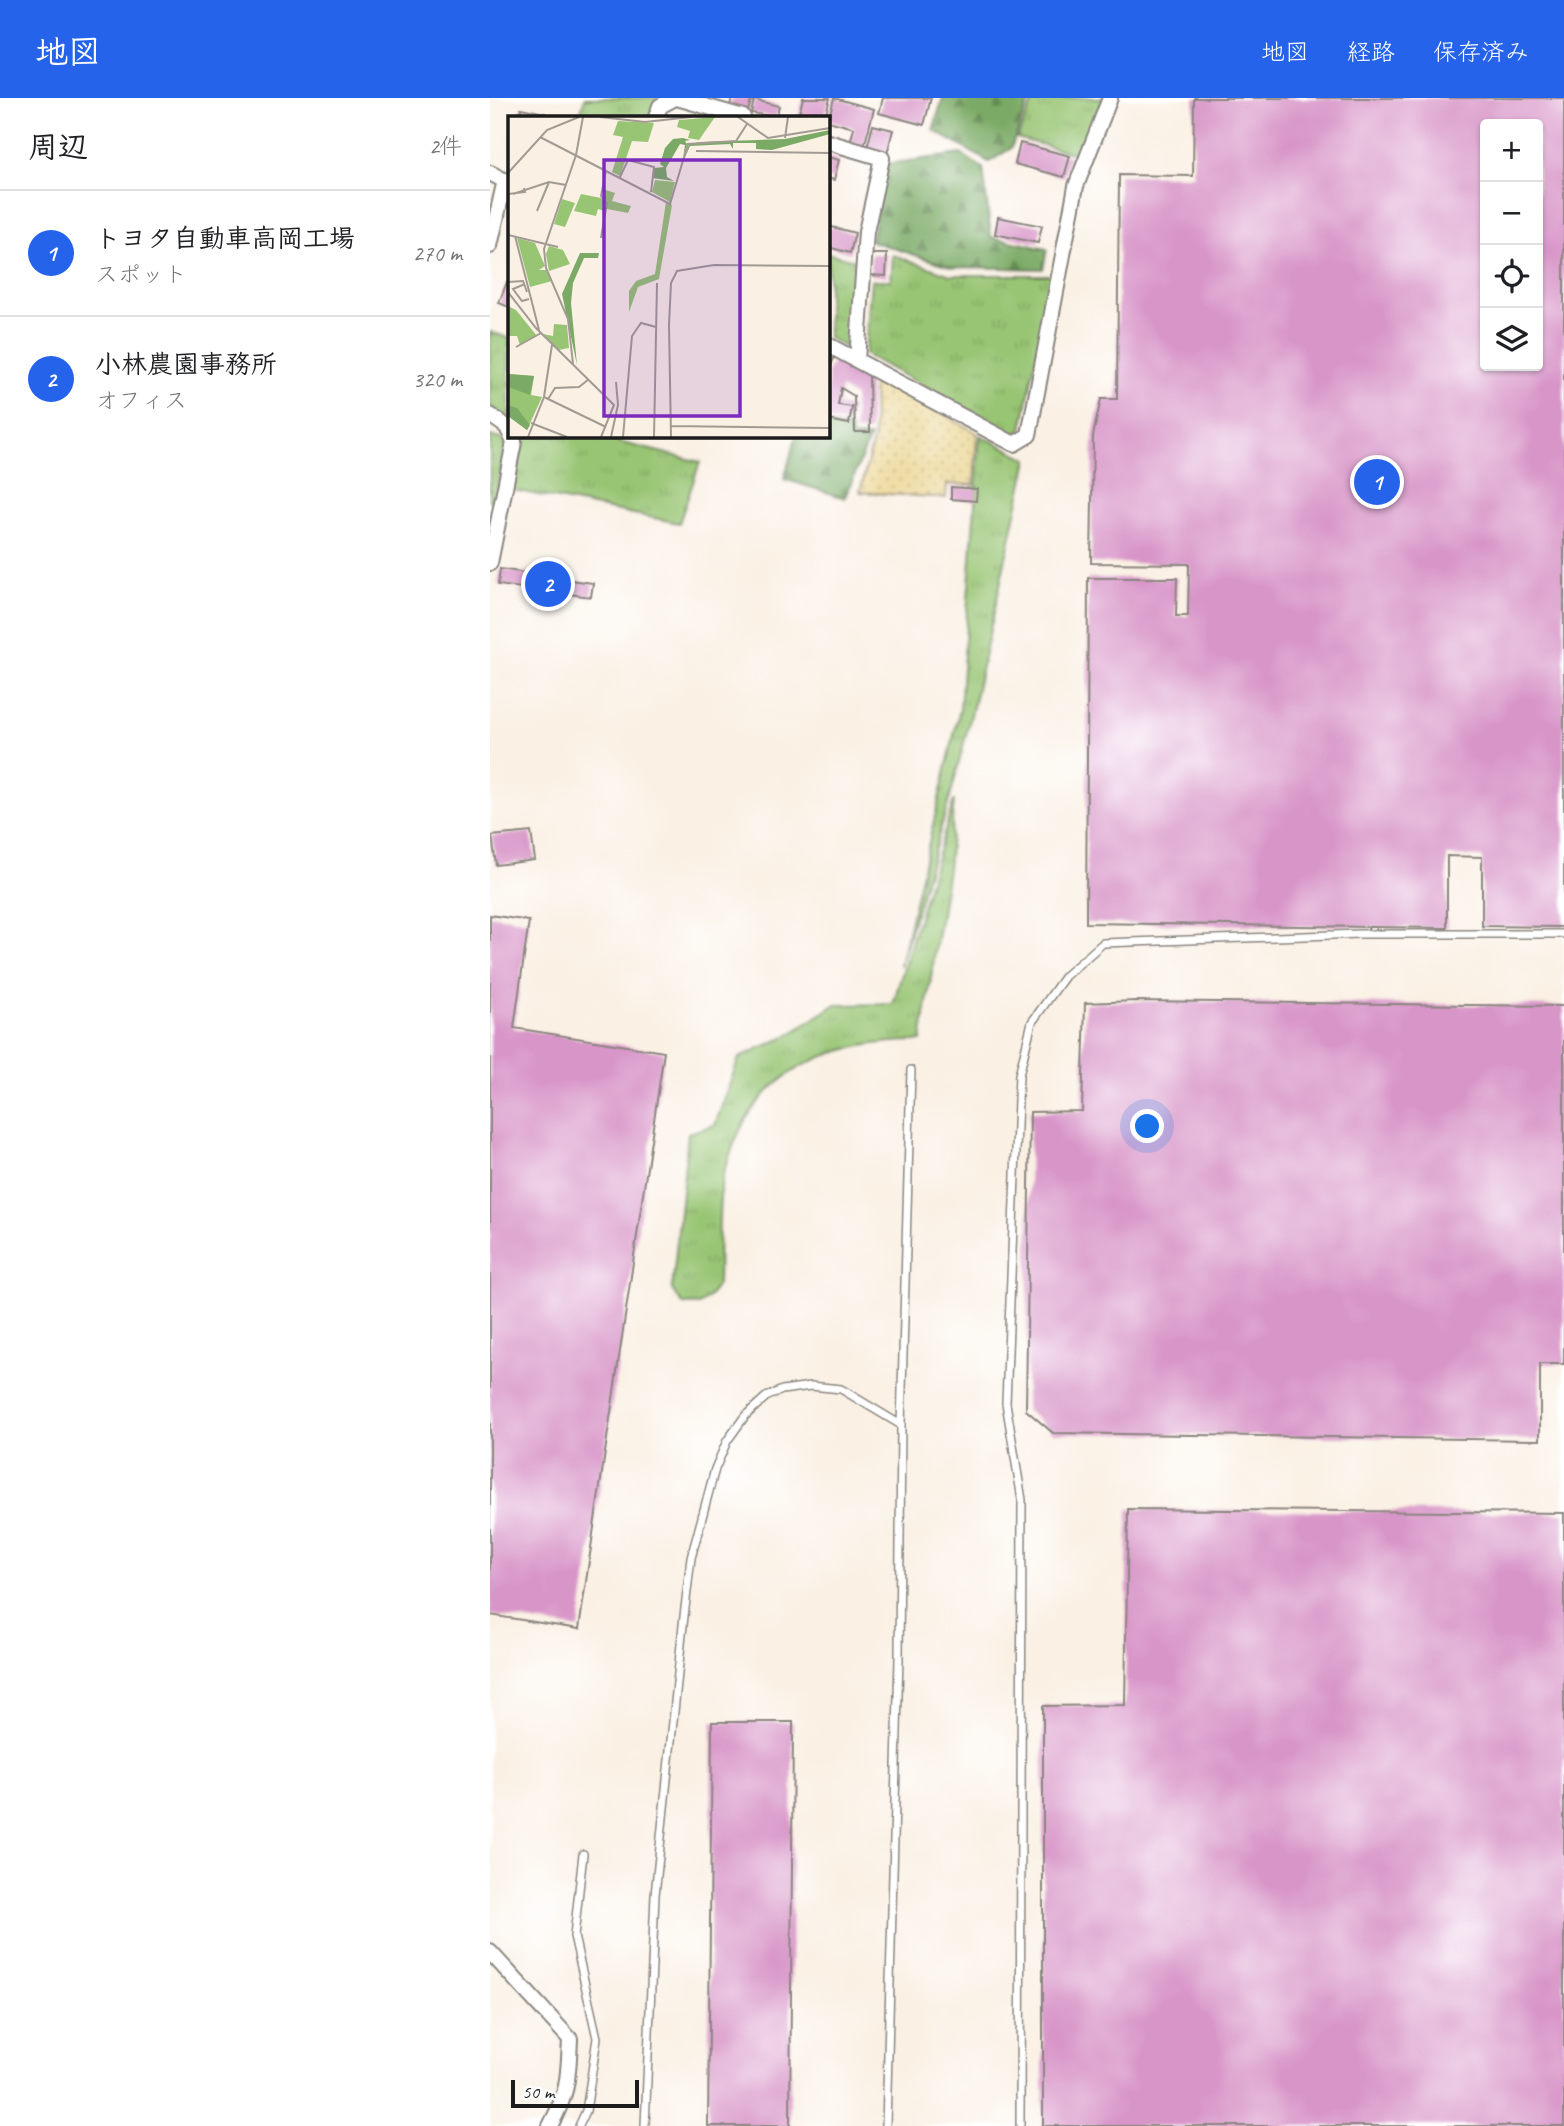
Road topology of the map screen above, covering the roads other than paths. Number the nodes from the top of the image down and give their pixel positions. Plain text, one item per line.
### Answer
1 (676, 98) edge
2 (1110, 98) edge
3 (656, 116) edge
4 (739, 116) edge
5 (830, 143) edge
6 (490, 173) edge
7 (507, 181) edge
8 (490, 246) edge
9 (830, 346) edge
10 (857, 360) junction
11 (490, 415) edge
12 (508, 432) edge
13 (512, 438) edge
14 (490, 563) edge
15 (1564, 934) edge
16 (911, 1070) dead end
17 (901, 1424) junction
18 (583, 1854) dead end
19 (490, 1952) edge
20 (550, 2126) edge
21 (579, 2126) edge
22 (645, 2126) edge
23 (886, 2126) edge
24 (1020, 2126) edge

1 - 3 street
1 - 4 street
2 - 10 street
5 - 10 street
6 - 7 street
7 - 8 street
9 - 10 street
11 - 12 street
13 - 14 street
15 - 24 lane
16 - 17 lane
17 - 22 lane
17 - 23 lane
18 - 21 lane
19 - 20 street

